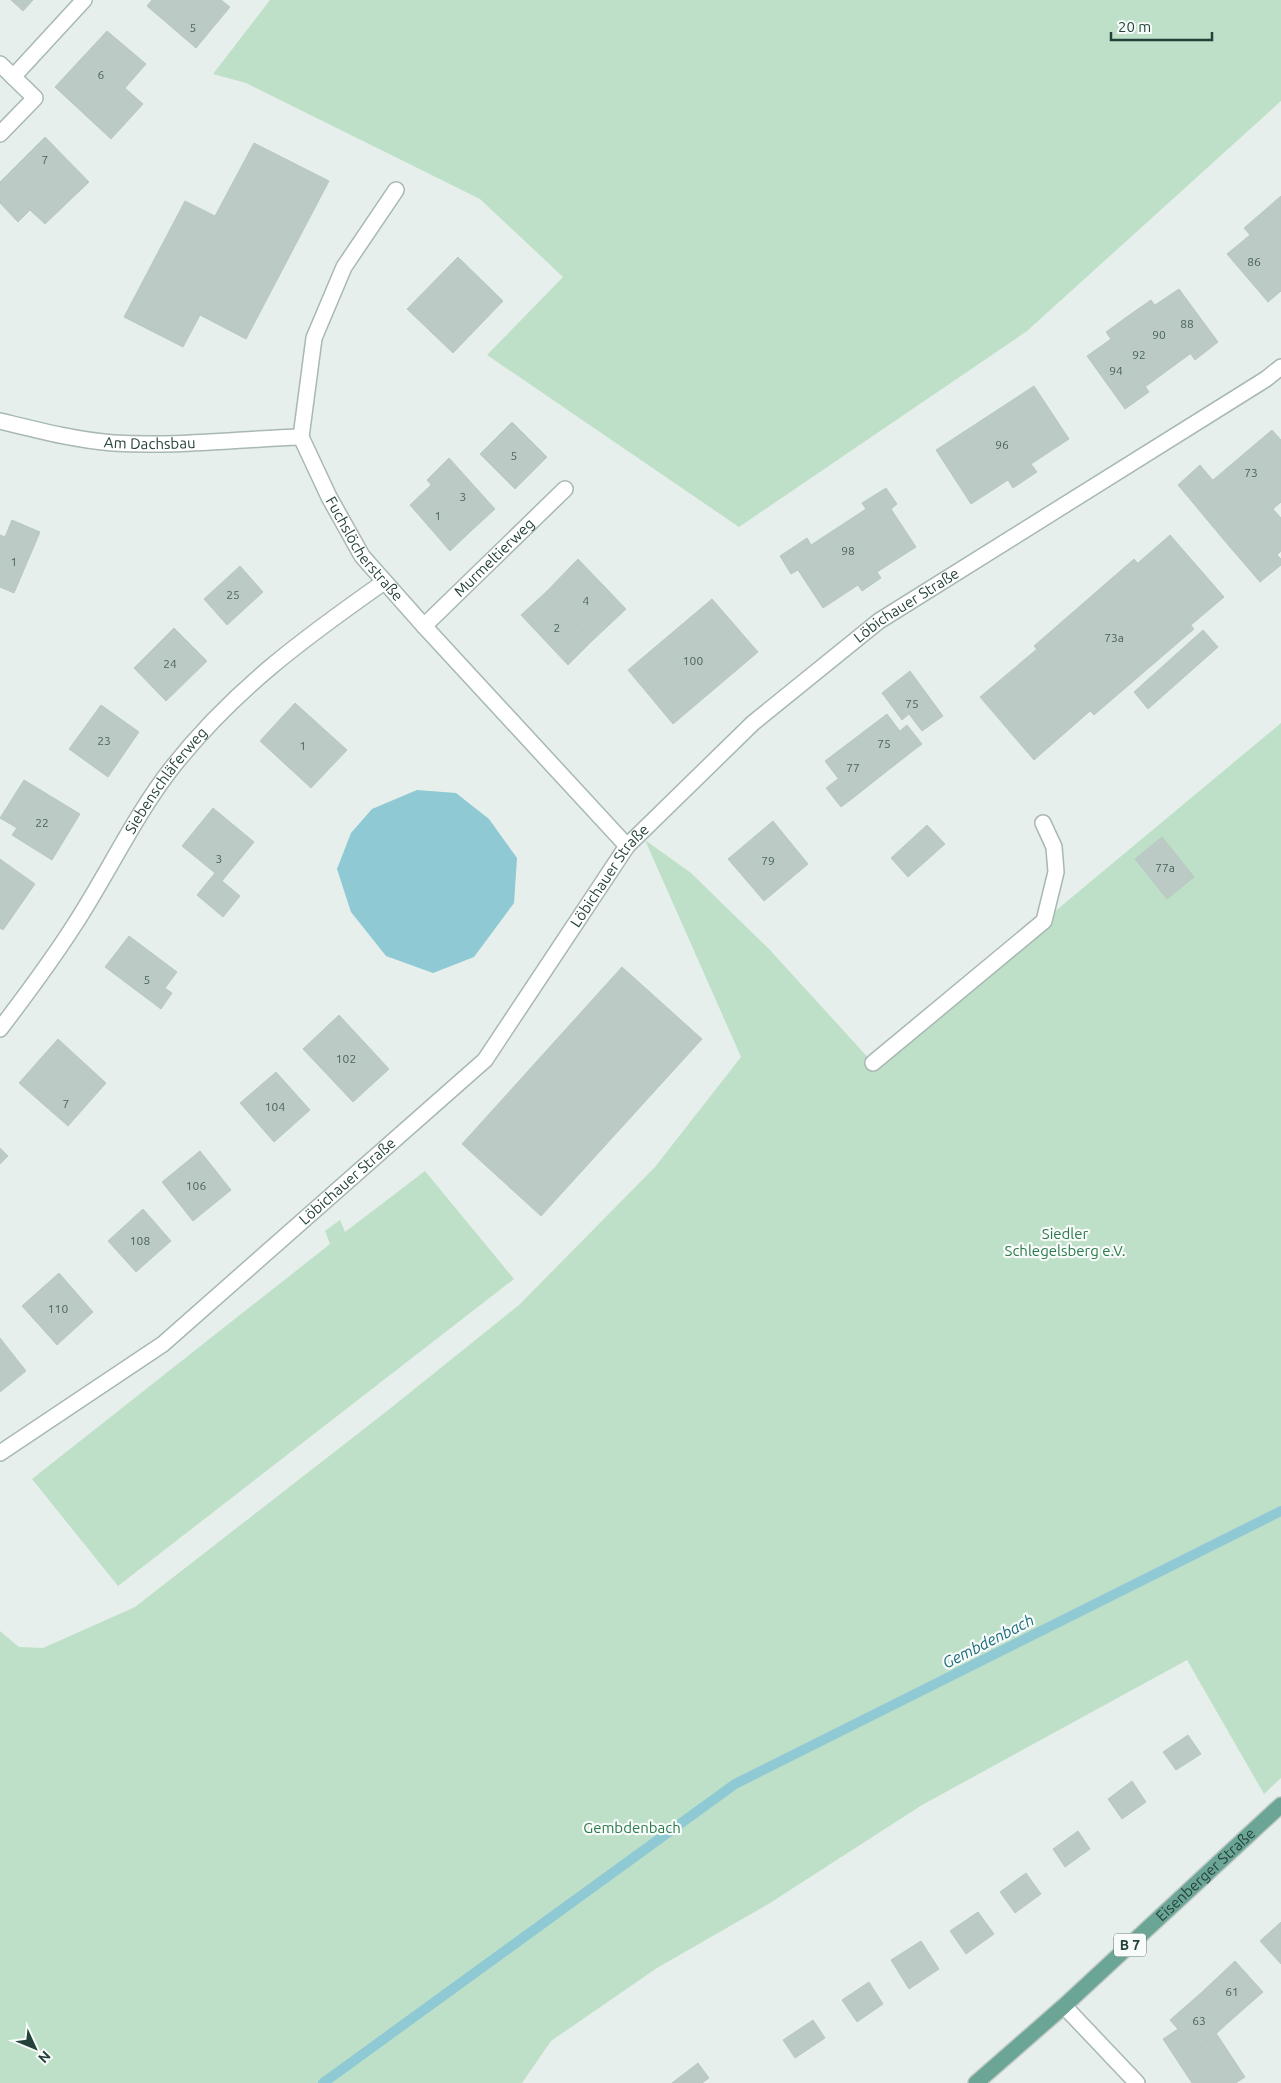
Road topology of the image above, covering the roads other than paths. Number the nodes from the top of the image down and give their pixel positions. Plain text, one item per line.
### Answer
1 (84, 0) edge
2 (0, 64) edge
3 (13, 77) junction
4 (0, 134) edge
5 (396, 190) dead end
6 (1281, 367) edge
7 (0, 421) edge
8 (301, 437) junction
9 (565, 489) dead end
10 (384, 582) junction
11 (424, 626) junction
12 (1043, 823) dead end
13 (627, 846) junction
14 (0, 1028) edge
15 (873, 1063) dead end
16 (0, 1454) edge
17 (1281, 1805) edge
18 (1064, 2006) junction
19 (1132, 2080) edge
20 (976, 2083) edge

1 - 3 street
2 - 3 street
3 - 4 street
5 - 8 street
6 - 13 street, Löbichauer Straße
7 - 8 street, Am Dachsbau
8 - 10 street, Fuchslöcherstraße
9 - 11 street, Murmeltierweg
10 - 11 street, Fuchslöcherstraße
10 - 14 street, Siebenschläferweg
11 - 13 street, Fuchslöcherstraße
12 - 15 street
13 - 16 street, Löbichauer Straße
17 - 18 main road, Eisenberger Straße / B 7
18 - 19 street
18 - 20 main road, Eisenberger Straße / B 7

